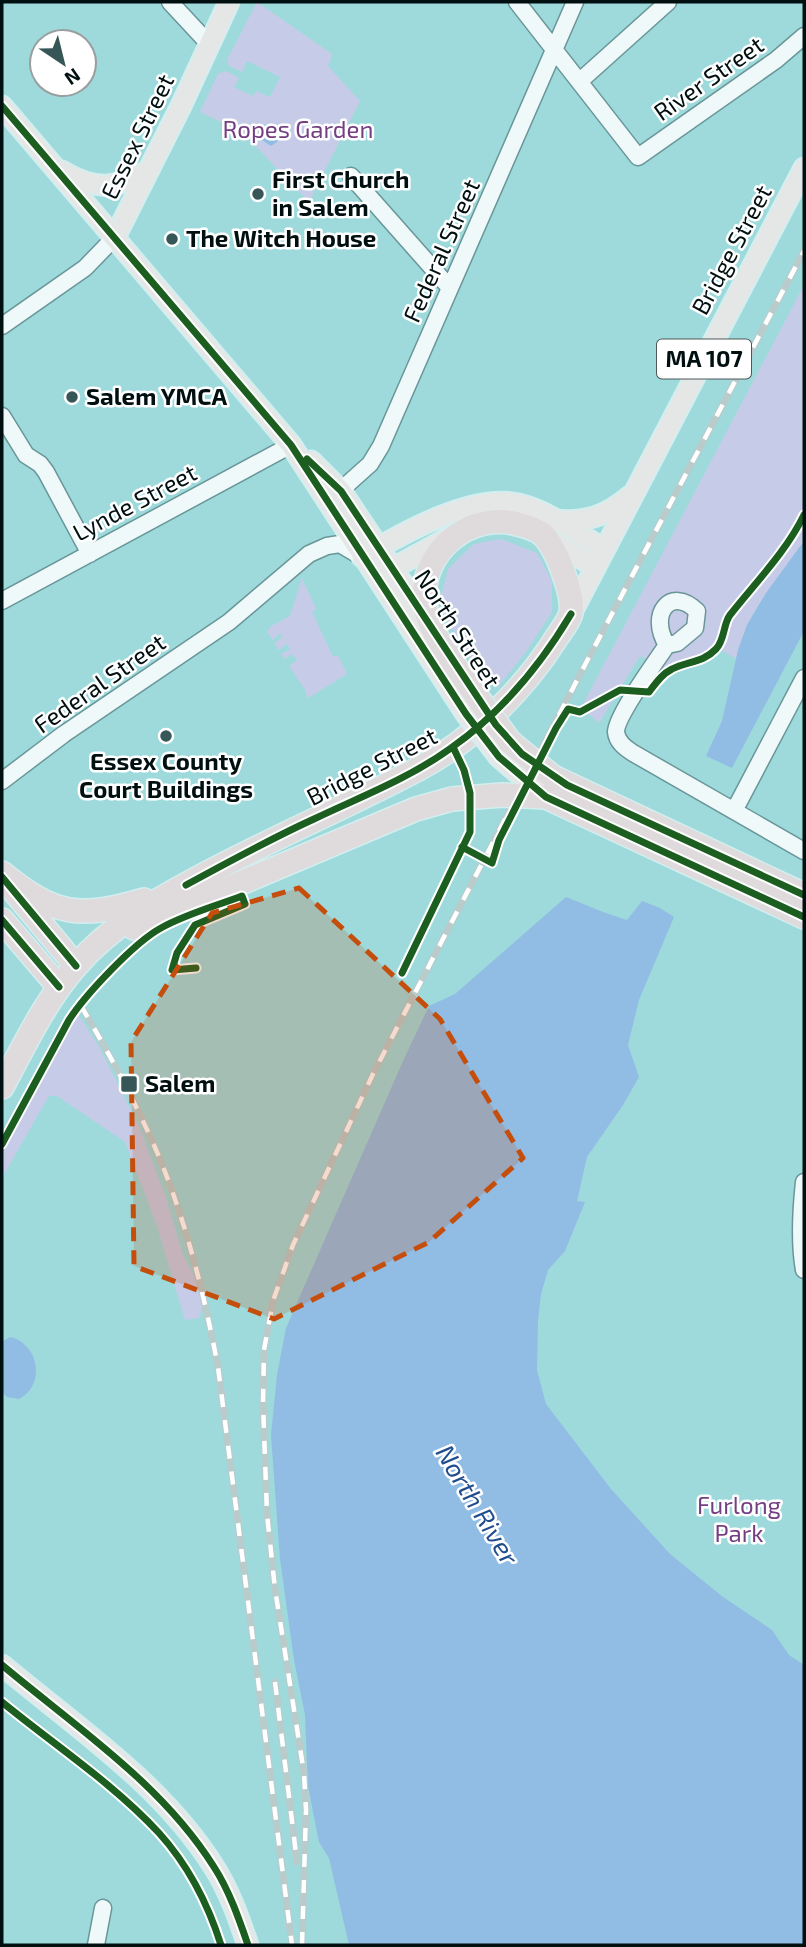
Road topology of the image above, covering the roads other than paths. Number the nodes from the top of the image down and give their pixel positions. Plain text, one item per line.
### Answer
1 (170, 2) edge
2 (229, 2) edge
3 (517, 2) edge
4 (575, 2) edge
5 (668, 2) edge
6 (804, 36) edge
7 (209, 44) junction
8 (555, 49) junction
9 (580, 82) junction
10 (2, 106) edge
11 (53, 166) junction
12 (804, 168) edge
13 (149, 170) junction
14 (351, 176) dead end
15 (115, 237) junction
16 (450, 288) junction
17 (2, 326) edge
18 (2, 416) edge
19 (291, 445) junction
20 (634, 494) junction
21 (334, 496) junction
22 (548, 527) junction
23 (457, 533) junction
24 (604, 549) junction
25 (371, 552) junction
26 (90, 554) junction
27 (595, 567) junction
28 (394, 569) junction
29 (375, 577) junction
30 (2, 601) edge
31 (571, 614) junction
32 (431, 628) junction
33 (667, 645) dead end
34 (804, 677) edge
35 (473, 707) junction
36 (2, 781) edge
37 (549, 787) junction
38 (734, 811) junction
39 (804, 851) edge
40 (2, 875) edge
41 (186, 885) junction
42 (804, 895) edge
43 (804, 917) edge
44 (2, 920) edge
45 (99, 942) junction
46 (76, 966) junction
47 (59, 987) junction
48 (2, 1087) edge
49 (804, 1182) edge
50 (804, 1270) edge
51 (2, 1665) edge
52 (103, 1908) dead end
53 (96, 1945) edge
54 (248, 1945) edge

1 - 7 street
2 - 7 main road, Essex Street
3 - 8 street
4 - 8 street, Federal Street
5 - 9 street
6 - 9 street, River Street
7 - 13 main road, Essex Street
8 - 9 street
8 - 16 street, Federal Street
10 - 11 main road, North Street
11 - 13 main road
11 - 15 main road, North Street
12 - 20 main road, Bridge Street / MA 107
13 - 15 main road, Essex Street
14 - 16 street
15 - 17 street, Essex Street
15 - 19 main road, North Street
16 - 21 street, Federal Street
18 - 26 street
19 - 21 main road, North Street
19 - 26 street, Lynde Street
20 - 22 main road
20 - 24 main road, Bridge Street / MA 107
21 - 25 main road, North Street
22 - 23 highway
22 - 24 main road
22 - 25 main road
22 - 27 main road
22 - 31 highway
23 - 28 main road
23 - 32 highway
24 - 27 main road, Bridge Street / MA 107
25 - 28 main road, North Street
25 - 29 main road, North Street
25 - 36 street, Federal Street
26 - 30 street, Lynde Street
27 - 31 main road, Bridge Street / MA 107
28 - 29 main road
28 - 32 main road, North Street
29 - 35 main road, North Street
31 - 41 highway, Bridge Street / MA 107
32 - 35 highway, North Street
33 - 38 street
34 - 38 street
35 - 37 highway, North Street, bridge
37 - 42 highway, North Street
37 - 43 highway, North Street
37 - 45 highway, bridge
38 - 39 street
40 - 41 highway
40 - 46 highway
41 - 45 highway, Bridge Street / MA 107
44 - 47 highway
45 - 46 highway, Bridge Street / MA 107
46 - 47 highway, Bridge Street / MA 107
47 - 48 highway, Bridge Street / MA 107
49 - 50 street
51 - 54 main road
52 - 53 street

